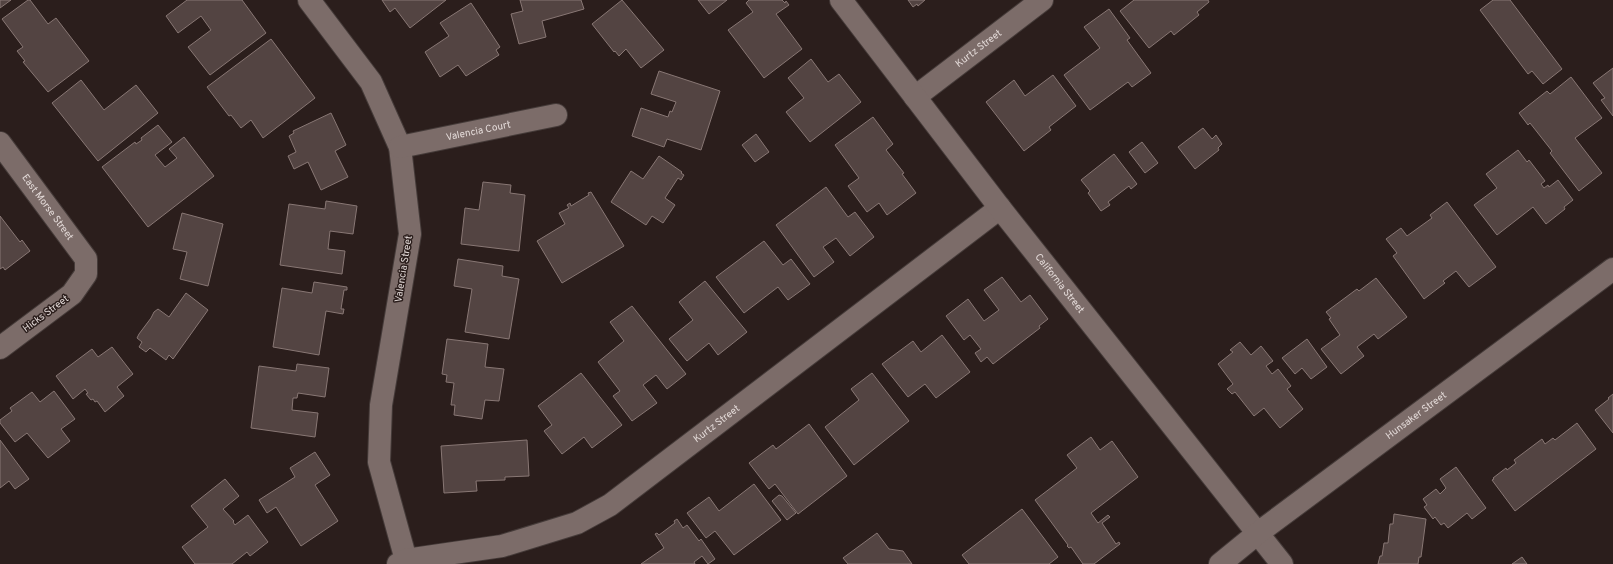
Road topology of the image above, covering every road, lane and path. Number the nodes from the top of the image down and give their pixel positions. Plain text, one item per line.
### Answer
1 (309, 0) edge
2 (841, 0) edge
3 (1042, 0) edge
4 (915, 97) junction
5 (556, 115) dead end
6 (0, 143) edge
7 (400, 146) junction
8 (1000, 208) junction
9 (1613, 269) edge
10 (86, 274) joint
11 (0, 348) edge
12 (1258, 533) junction
13 (402, 562) edge
14 (1220, 564) edge
15 (1282, 564) edge

1 - 7 street, Valencia Street
2 - 4 street, California Street
3 - 4 street, Kurtz Street
4 - 8 street, California Street
5 - 7 street, Valencia Court
6 - 10 street, East Morse Street
7 - 13 street, Valencia Street
8 - 12 street, California Street
8 - 13 street, Kurtz Street
9 - 12 street, Hunsaker Street
10 - 11 street, Hicks Street
12 - 14 street, Hunsaker Street
12 - 15 street, California Street

